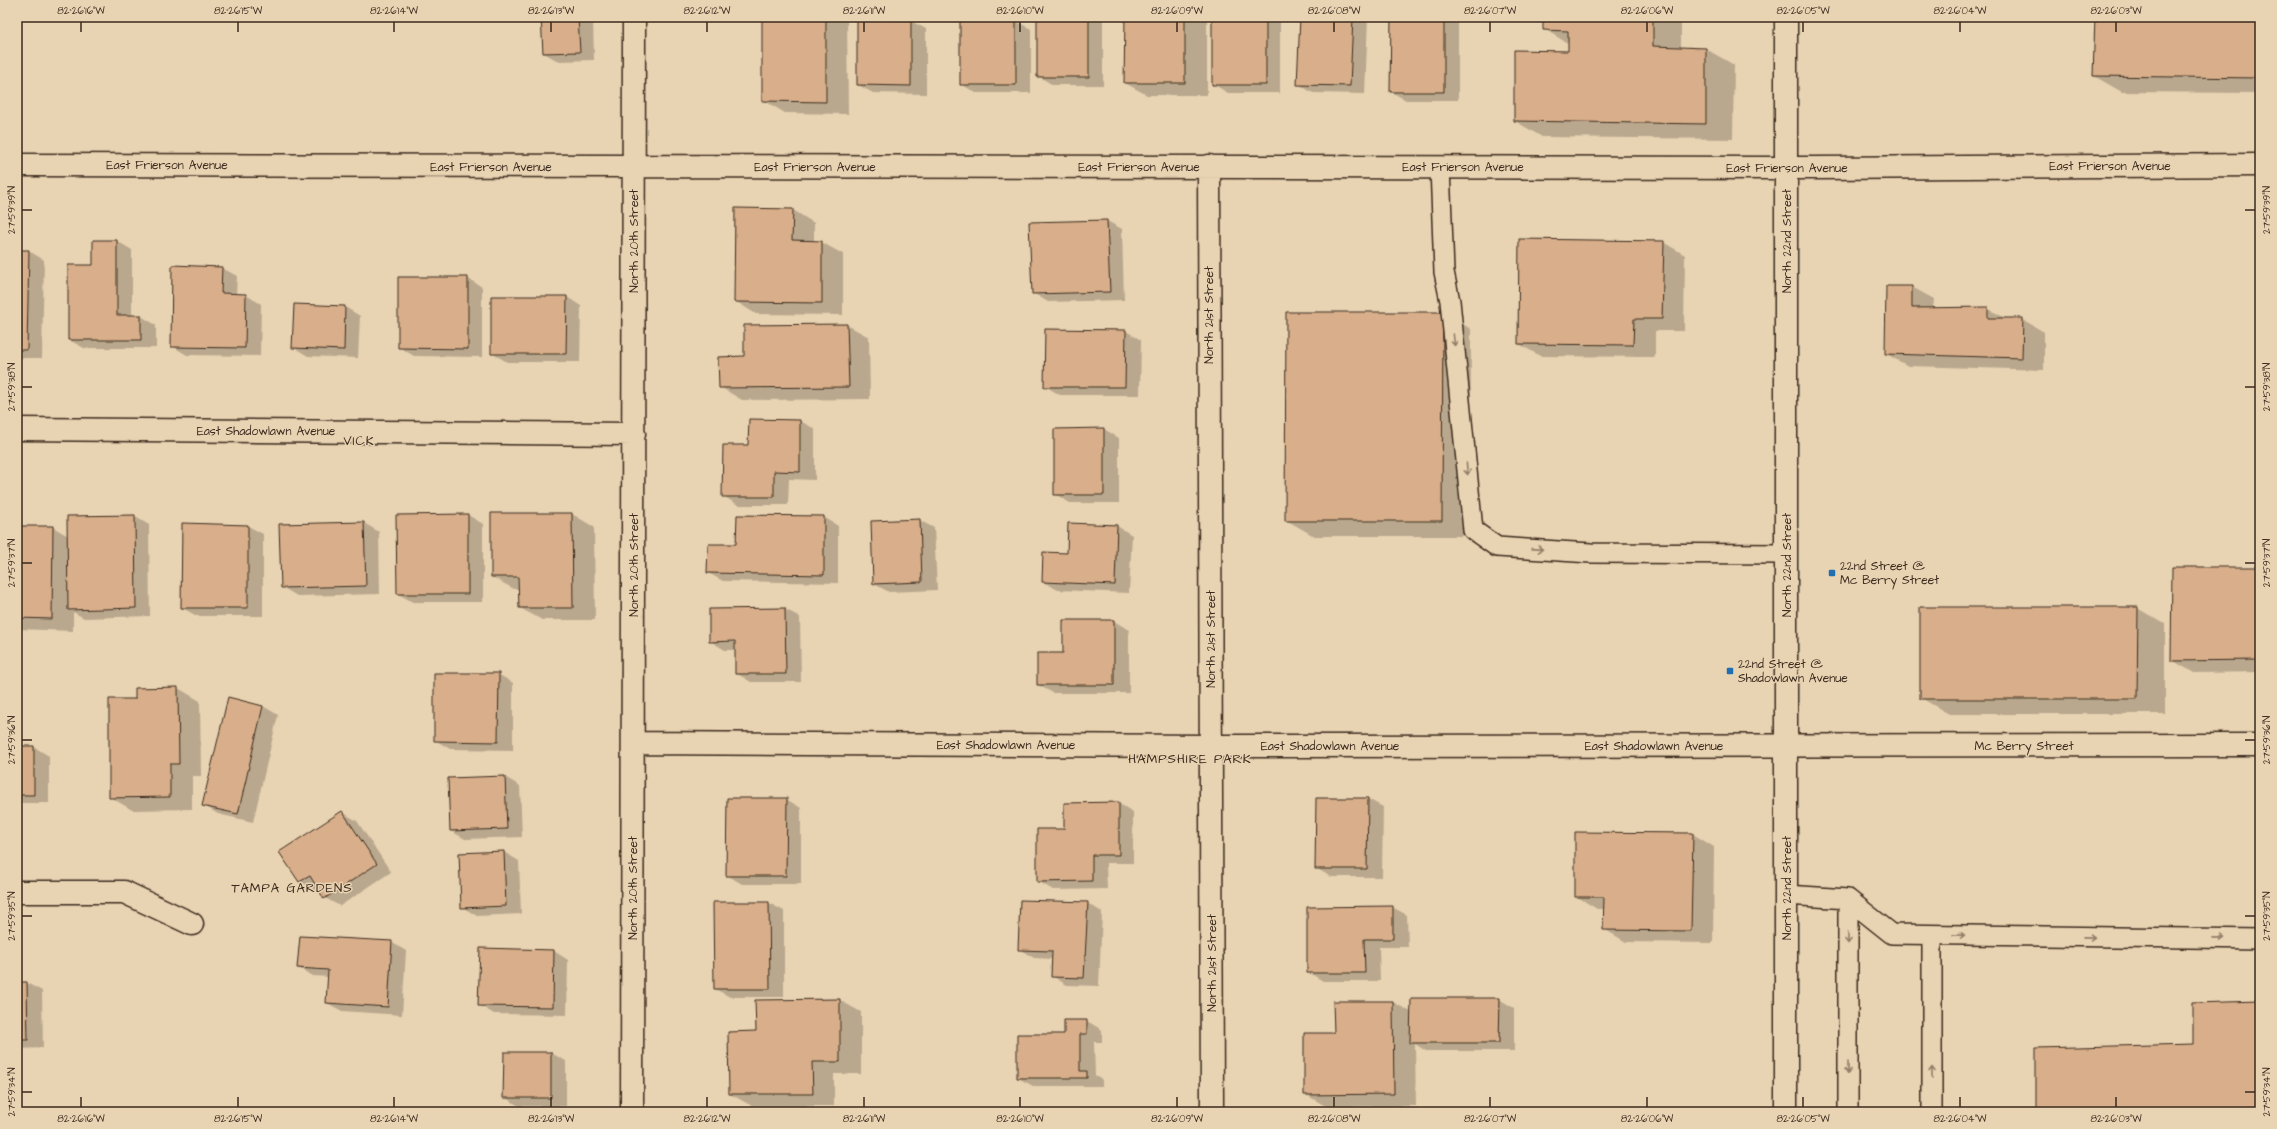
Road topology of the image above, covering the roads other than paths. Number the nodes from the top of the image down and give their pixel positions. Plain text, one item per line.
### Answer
1 (634, 17) edge
2 (1786, 17) edge
3 (17, 165) edge
4 (2260, 165) edge
5 (1209, 166) junction
6 (634, 167) junction
7 (1440, 167) junction
8 (1786, 168) junction
9 (17, 429) edge
10 (634, 434) junction
11 (1787, 554) junction
12 (634, 743) junction
13 (2260, 745) edge
14 (1212, 746) junction
15 (1787, 746) junction
16 (17, 892) edge
17 (1786, 895) junction
18 (1848, 898) junction
19 (192, 924) dead end
20 (1932, 935) junction
21 (2260, 939) edge
22 (632, 1112) edge
23 (1212, 1112) edge
24 (1786, 1112) edge
25 (1848, 1112) edge
26 (1932, 1112) edge

1 - 6 street, North 20th Street
2 - 8 street, North 22nd Street
3 - 6 street, East Frierson Avenue
4 - 8 street, East Frierson Avenue
5 - 6 street, East Frierson Avenue
5 - 7 street, East Frierson Avenue
5 - 14 street, North 21st Street
6 - 10 street, North 20th Street
7 - 8 street, East Frierson Avenue
7 -> 11 lane
8 - 11 street, North 22nd Street
9 - 10 street, East Shadowlawn Avenue
10 - 12 street, North 20th Street
11 - 15 street, North 22nd Street
12 - 14 street, East Shadowlawn Avenue
12 - 22 street, North 20th Street
13 - 15 street, Mc Berry Street
14 - 15 street, East Shadowlawn Avenue
14 - 23 street, North 21st Street
15 - 17 street, North 22nd Street
16 - 19 street
17 - 18 lane
17 - 24 street, North 22nd Street
18 - 20 lane
18 -> 25 lane
20 -> 21 lane
26 -> 20 lane

